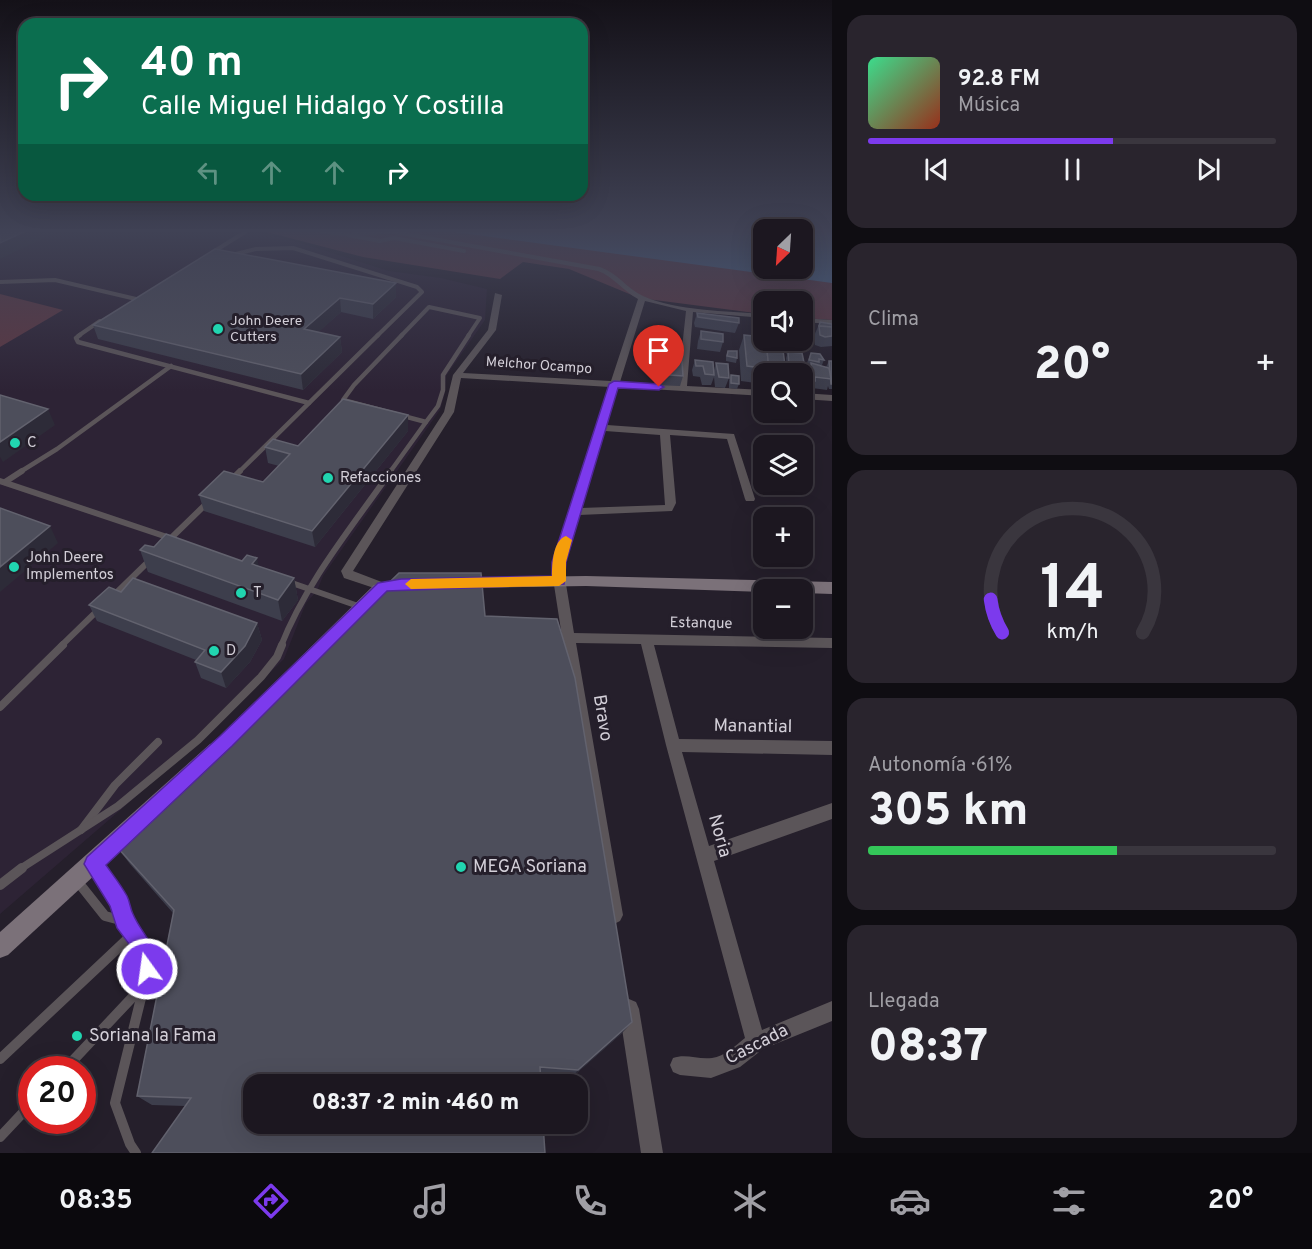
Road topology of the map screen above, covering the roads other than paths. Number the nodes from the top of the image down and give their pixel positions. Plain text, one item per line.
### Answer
1 (67, 283) edge
2 (403, 283) edge
3 (623, 283) edge
4 (146, 293) edge
5 (498, 295) dead end
6 (642, 298) junction
7 (136, 299) junction
8 (127, 305) edge
9 (690, 308) junction
10 (753, 315) edge
11 (109, 316) edge
12 (813, 321) edge
13 (832, 322) edge
14 (171, 366) junction
15 (457, 375) junction
16 (614, 384) junction
17 (682, 388) junction
18 (753, 392) edge
19 (813, 397) edge
20 (832, 398) edge
21 (309, 403) junction
22 (426, 422) junction
23 (601, 429) junction
24 (665, 432) junction
25 (2, 482) edge
26 (228, 483) edge
27 (212, 499) edge
28 (750, 499) dead end
29 (574, 512) junction
30 (171, 539) junction
31 (182, 543) edge
32 (163, 547) edge
33 (154, 555) edge
34 (285, 581) edge
35 (559, 581) junction
36 (446, 583) edge
37 (413, 584) edge
38 (382, 587) junction
39 (309, 588) junction
40 (832, 588) edge
41 (111, 597) edge
42 (103, 606) edge
43 (361, 607) junction
44 (570, 638) junction
45 (646, 639) junction
46 (832, 643) edge
47 (0, 706) edge
48 (243, 724) edge
49 (226, 741) edge
50 (158, 742) dead end
51 (673, 745) junction
52 (832, 748) edge
53 (832, 811) edge
54 (79, 833) junction
55 (705, 856) junction
56 (94, 864) junction
57 (76, 880) junction
58 (0, 885) edge
59 (124, 921) junction
60 (616, 931) edge
61 (134, 933) junction
62 (0, 948) edge
63 (144, 986) junction
64 (626, 989) edge
65 (832, 1011) edge
66 (756, 1042) junction
67 (77, 1056) edge
68 (0, 1059) edge
69 (680, 1065) dead end
70 (18, 1118) edge
71 (0, 1137) edge
72 (136, 1153) edge
73 (652, 1153) edge

1 - 7 lane
2 - 21 lane
3 - 6 street
4 - 7 lane
5 - 15 street
6 - 9 street
6 - 16 street, Bravo
7 - 8 lane
9 - 10 street
9 - 17 street
11 - 14 lane
12 - 13 street
14 - 21 lane
14 - 25 lane
15 - 16 street, Melchor Ocampo
15 - 38 street
16 - 17 street, Melchor Ocampo
16 - 23 street, Bravo
17 - 18 street, Melchor Ocampo
19 - 20 street
21 - 26 lane
22 - 22 lane
22 - 39 lane
23 - 24 street
23 - 29 street, Bravo
24 - 28 street
24 - 29 street
25 - 30 lane
27 - 30 lane
29 - 35 street, Bravo
30 - 31 lane
30 - 32 lane
33 - 41 lane
34 - 39 lane
35 - 36 street
35 - 40 street
35 - 44 street, Bravo
37 - 38 street
38 - 43 street
39 - 43 lane
39 - 54 lane
42 - 47 lane
43 - 48 street
44 - 45 street, Estanque
44 - 60 street, Bravo
45 - 46 street, Estanque
45 - 51 street, Noria
49 - 56 street
50 - 54 lane
51 - 52 street, Manantial
51 - 55 street, Noria
53 - 55 street
54 - 58 lane
55 - 66 street, Noria
56 - 57 street
56 - 59 lane
57 - 59 lane
57 - 62 street
59 - 61 lane
61 - 63 lane
61 - 68 lane
63 - 67 lane
63 - 72 lane
64 - 73 street
65 - 66 street, Cascada
66 - 69 street, Cascada
70 - 71 lane

